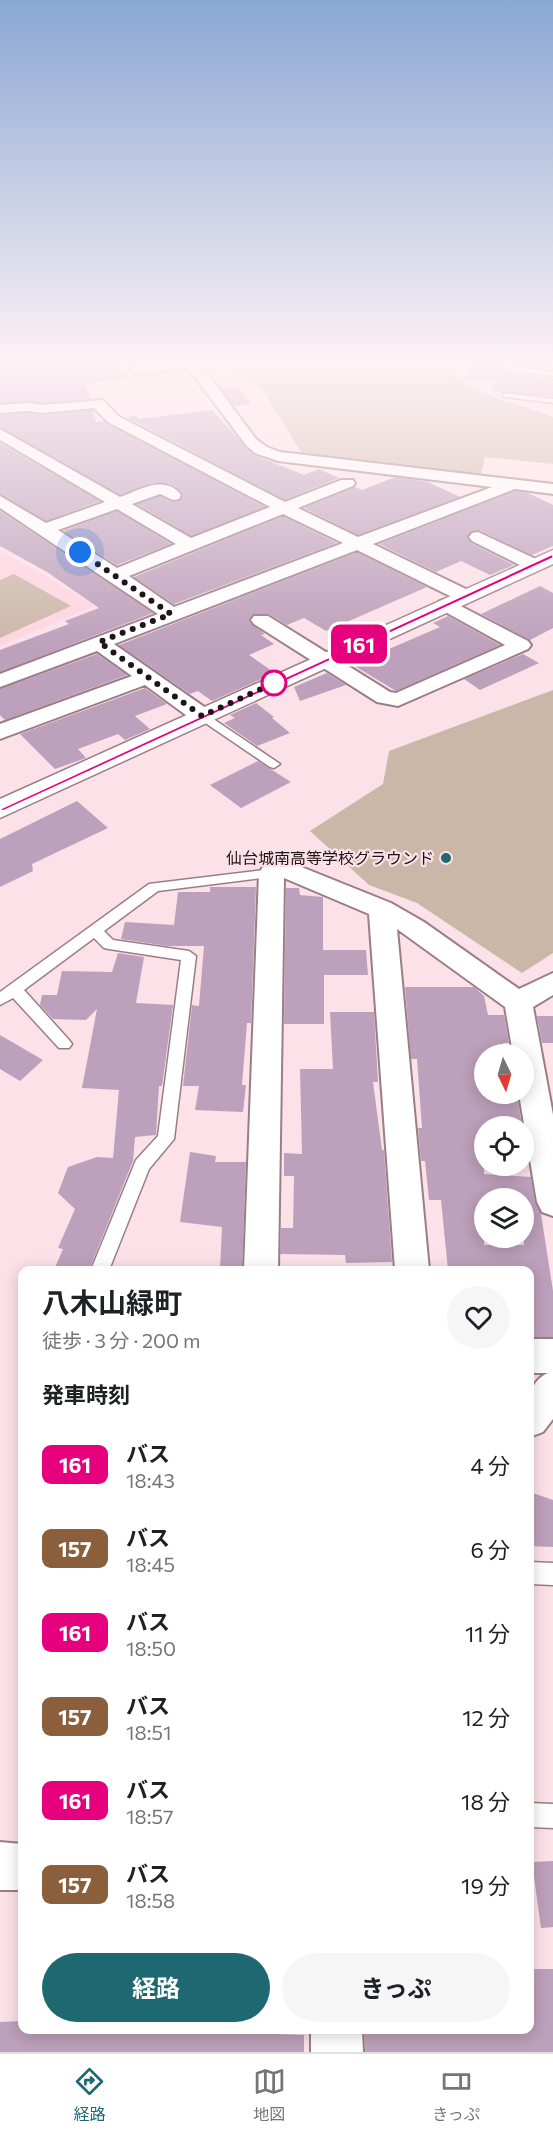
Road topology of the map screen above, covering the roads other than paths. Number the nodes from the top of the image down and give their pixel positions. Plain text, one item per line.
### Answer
1 (46, 457) edge
2 (186, 457) edge
3 (286, 457) edge
4 (42, 458) joint
5 (92, 471) dead end
6 (75, 476) junction
7 (346, 483) dead end
8 (511, 485) junction
9 (553, 489) edge
10 (173, 495) dead end
11 (0, 501) edge
12 (118, 503) junction
13 (284, 508) junction
14 (45, 529) junction
15 (478, 537) dead end
16 (356, 543) junction
17 (189, 545) junction
18 (543, 561) edge
19 (115, 575) junction
20 (456, 601) junction
21 (171, 614) junction
22 (261, 620) dead end
23 (99, 642) junction
24 (324, 661) junction
25 (148, 677) junction
26 (0, 681) edge
27 (202, 716) junction
28 (0, 732) edge
29 (274, 764) dead end
30 (0, 809) edge
31 (272, 873) junction
32 (382, 909) junction
33 (96, 931) junction
34 (553, 983) edge
35 (14, 989) junction
36 (0, 1000) edge
37 (518, 1002) junction
38 (64, 1044) dead end
39 (553, 1202) edge
40 (102, 1266) edge
41 (261, 1266) edge
42 (412, 1266) edge
43 (534, 1356) edge
44 (553, 1356) edge
45 (553, 1389) edge
46 (534, 1414) edge
47 (534, 1573) edge
48 (553, 1574) edge
49 (534, 1815) edge
50 (553, 1816) edge
51 (0, 1866) edge
52 (18, 1867) edge
53 (337, 2034) edge
54 (337, 2052) edge

1 - 4 street
2 - 13 street
3 - 8 street
4 - 6 street
5 - 6 street
6 - 12 street
7 - 13 street
8 - 9 street
8 - 16 street
10 - 12 street
11 - 14 street
12 - 14 street
12 - 17 street
13 - 16 street
13 - 17 street
14 - 19 street
15 - 18 street
16 - 20 street
16 - 21 street
17 - 19 street
18 - 20 street
19 - 21 street
20 - 24 street
20 - 24 street
21 - 23 street
22 - 24 street
23 - 25 street
23 - 26 street
24 - 27 street
25 - 27 street
25 - 28 street
27 - 29 lane
27 - 30 street
31 - 32 street
31 - 33 lane
31 - 41 street
32 - 37 street
32 - 42 street
33 - 35 lane
33 - 40 lane
34 - 37 street
35 - 36 lane
35 - 38 lane
37 - 39 street
43 - 44 street
45 - 46 street
47 - 48 lane
49 - 50 lane
51 - 52 street
53 - 54 street

